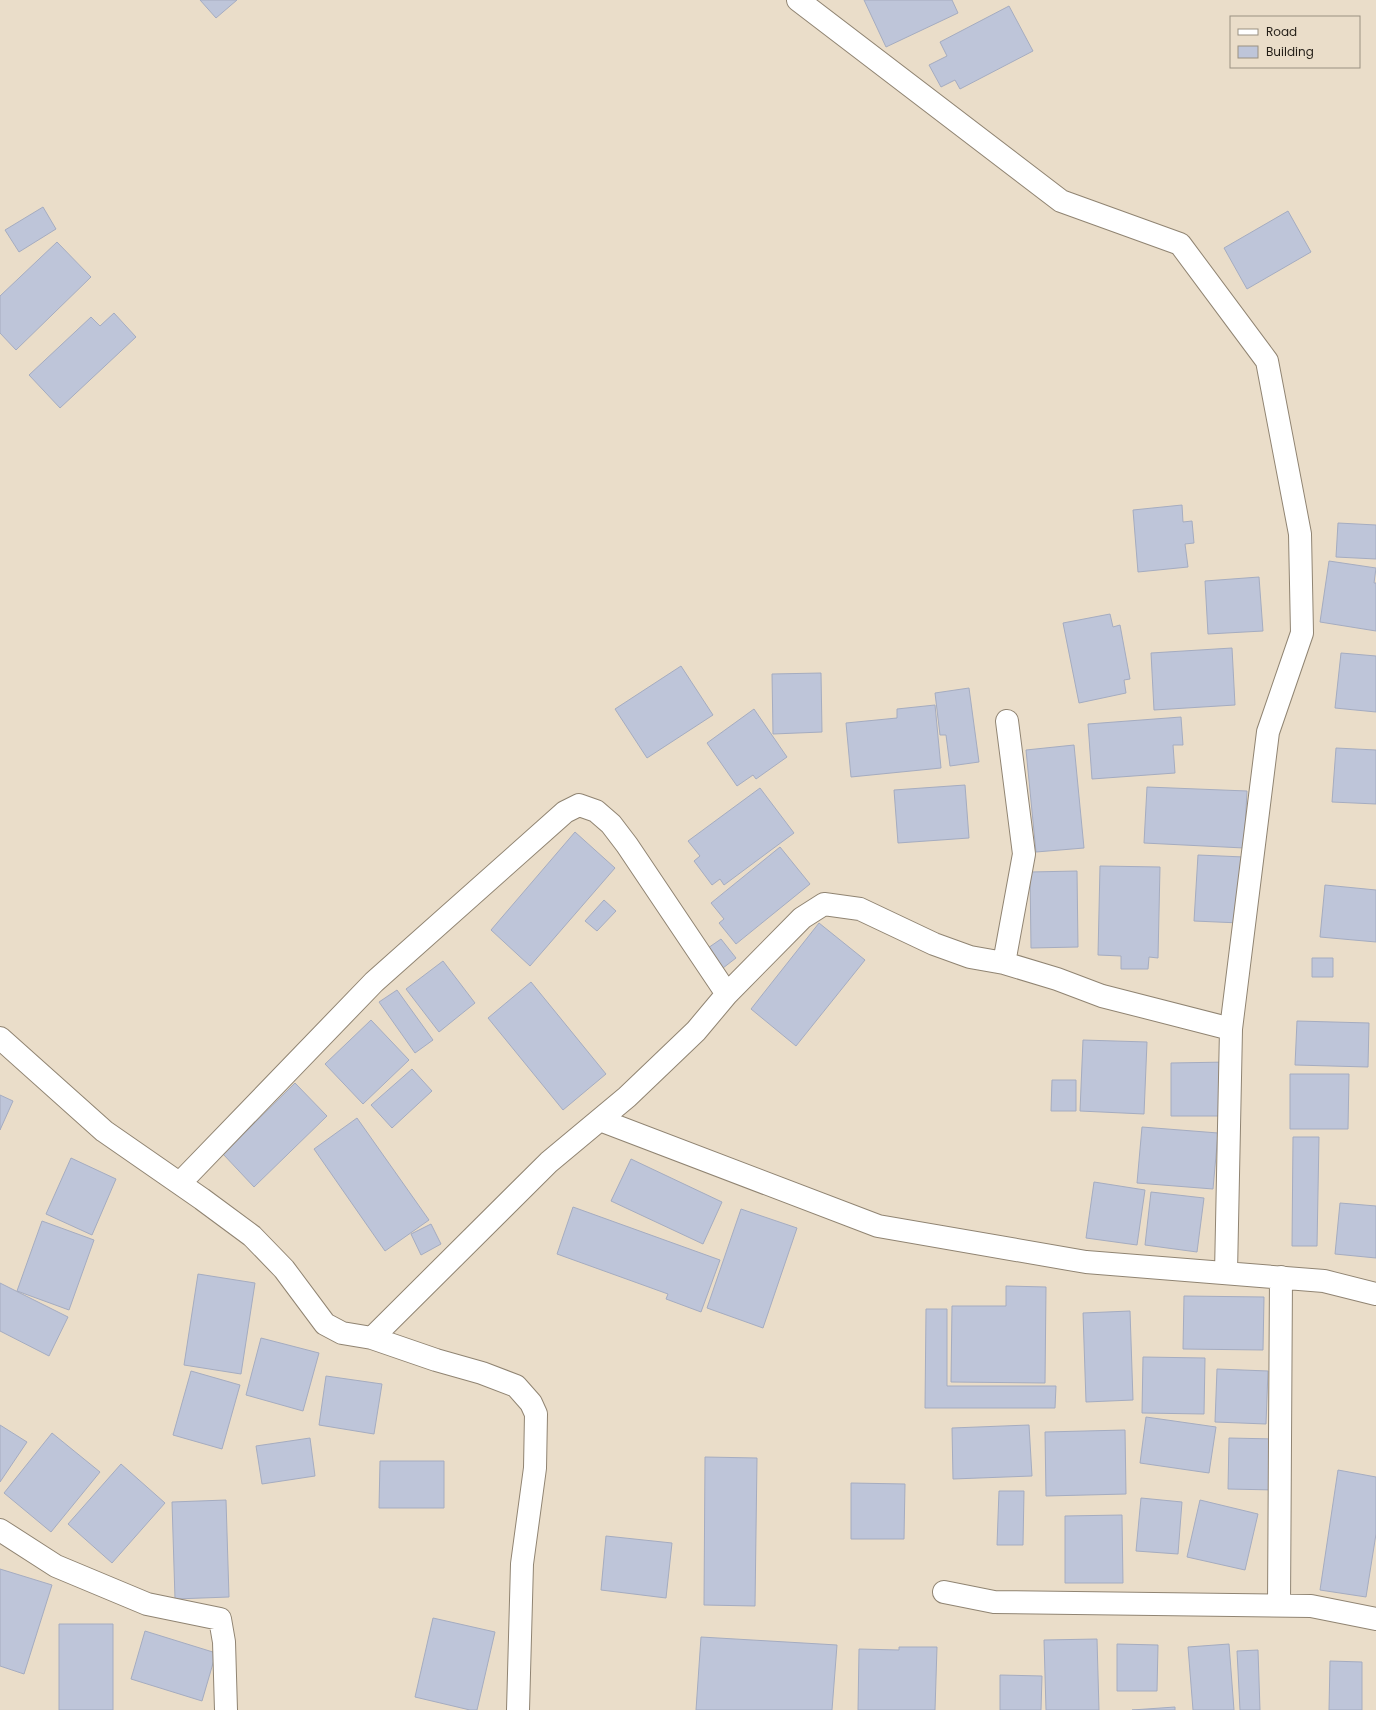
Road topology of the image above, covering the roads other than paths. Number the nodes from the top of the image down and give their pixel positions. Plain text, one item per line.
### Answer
1 (798, 0) edge
2 (1007, 721) dead end
3 (1004, 964) junction
4 (727, 994) junction
5 (1231, 1028) junction
6 (0, 1038) edge
7 (600, 1120) junction
8 (180, 1183) junction
9 (1226, 1273) junction
10 (1281, 1277) junction
11 (1376, 1294) edge
12 (372, 1338) junction
13 (0, 1530) edge
14 (944, 1592) dead end
15 (1279, 1605) junction
16 (1376, 1619) edge
17 (226, 1710) edge
18 (518, 1710) edge

1 - 5 street
2 - 3 street
3 - 4 street
3 - 5 street
4 - 7 street
4 - 8 street
5 - 9 street
6 - 8 street
7 - 9 street
7 - 12 street
8 - 12 street
9 - 10 street
10 - 11 street
10 - 15 street
12 - 18 street
13 - 17 street
14 - 15 street
15 - 16 street

